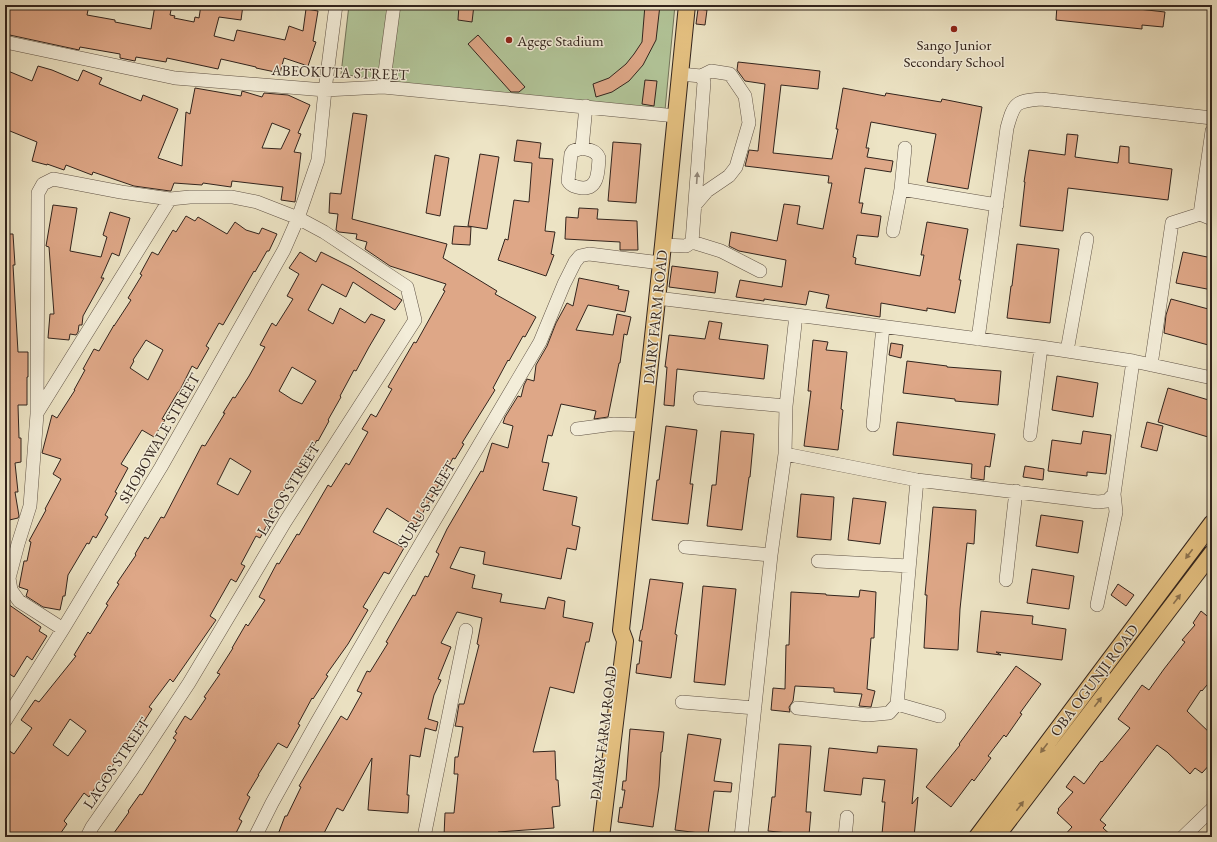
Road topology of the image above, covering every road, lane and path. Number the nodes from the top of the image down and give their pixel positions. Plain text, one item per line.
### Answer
1 (336, 5) edge
2 (394, 5) edge
3 (687, 5) edge
4 (5, 42) edge
5 (680, 74) junction
6 (701, 76) junction
7 (383, 87) junction
8 (325, 90) junction
9 (586, 106) junction
10 (676, 116) junction
11 (1212, 118) edge
12 (1212, 131) edge
13 (582, 148) dead end
14 (905, 148) dead end
15 (901, 190) junction
16 (170, 199) junction
17 (695, 205) junction
18 (997, 205) junction
19 (1206, 216) edge
20 (298, 218) junction
21 (893, 231) dead end
22 (1087, 239) dead end
23 (692, 242) junction
24 (663, 245) junction
25 (661, 264) junction
26 (760, 271) dead end
27 (657, 298) junction
28 (796, 315) junction
29 (883, 327) junction
30 (978, 339) junction
31 (1041, 347) junction
32 (1067, 351) junction
33 (1134, 361) junction
34 (1151, 365) junction
35 (1212, 378) edge
36 (700, 398) dead end
37 (786, 406) junction
38 (37, 414) junction
39 (643, 425) junction
40 (873, 425) dead end
41 (577, 428) dead end
42 (1030, 435) dead end
43 (785, 454) junction
44 (917, 480) junction
45 (1016, 491) junction
46 (1114, 494) junction
47 (1212, 523) edge
48 (685, 546) dead end
49 (1212, 553) edge
50 (771, 555) junction
51 (818, 561) dead end
52 (909, 566) junction
53 (1006, 580) dead end
54 (1097, 605) dead end
55 (63, 629) junction
56 (466, 630) dead end
57 (621, 630) junction
58 (682, 702) dead end
59 (897, 704) junction
60 (754, 708) junction
61 (797, 708) dead end
62 (939, 716) dead end
63 (5, 721) edge
64 (1212, 809) edge
65 (847, 817) dead end
66 (86, 837) edge
67 (255, 837) edge
68 (424, 837) edge
69 (590, 837) edge
70 (601, 837) edge
71 (741, 837) edge
72 (845, 837) edge
73 (977, 837) edge
74 (996, 837) edge
75 (1183, 837) edge

1 - 8 street, SHOBOWALE STREET
2 - 7 street
3 - 5 main road, DAIRY FARM ROAD
4 - 8 street, ABEOKUTA STREET
5 - 6 street
5 - 10 main road, DAIRY FARM ROAD
17 -> 6 street
6 - 17 street
7 - 8 street, ABEOKUTA STREET
7 - 9 street, ABEOKUTA STREET
8 - 20 street, SHOBOWALE STREET
9 - 10 street, ABEOKUTA STREET
9 - 13 street
10 - 24 main road, DAIRY FARM ROAD
11 - 18 street
12 - 19 street
14 - 15 street
15 - 18 street
15 - 21 street
16 - 20 street, LAGOS STREET
16 - 38 street
16 - 38 street, LAGOS STREET
17 - 23 street
18 - 30 street
19 - 34 street
20 - 55 street, SHOBOWALE STREET
20 - 66 street, LAGOS STREET
22 - 32 street
23 - 24 street
23 - 26 street
24 - 25 main road, DAIRY FARM ROAD
25 - 27 main road, DAIRY FARM ROAD
25 - 67 street, SURU STREET
27 - 28 street
27 - 39 main road, DAIRY FARM ROAD
28 - 29 street
28 - 37 street
29 - 30 street
29 - 40 street
30 - 31 street
31 - 32 street
31 - 42 street
32 - 33 street
33 - 34 street
33 - 46 street
34 - 35 street
36 - 37 street
37 - 43 street
38 - 55 street, LAGOS STREET
39 - 41 street
39 - 57 main road, DAIRY FARM ROAD
43 - 44 street
43 - 50 street
44 - 45 street
44 - 52 street
45 - 46 street
45 - 53 street
46 - 54 street
47 -> 73 main road, OBA OGUNJI ROAD
48 - 50 street
74 -> 49 main road, OBA OGUNJI ROAD
50 - 60 street
51 - 52 street
52 - 59 street
55 - 63 street, SHOBOWALE STREET
56 - 68 street
57 - 69 main road, DAIRY FARM ROAD
57 - 70 main road, DAIRY FARM ROAD
58 - 60 street
59 - 61 street
59 - 62 street
60 - 71 street
64 - 75 street
65 - 72 street

